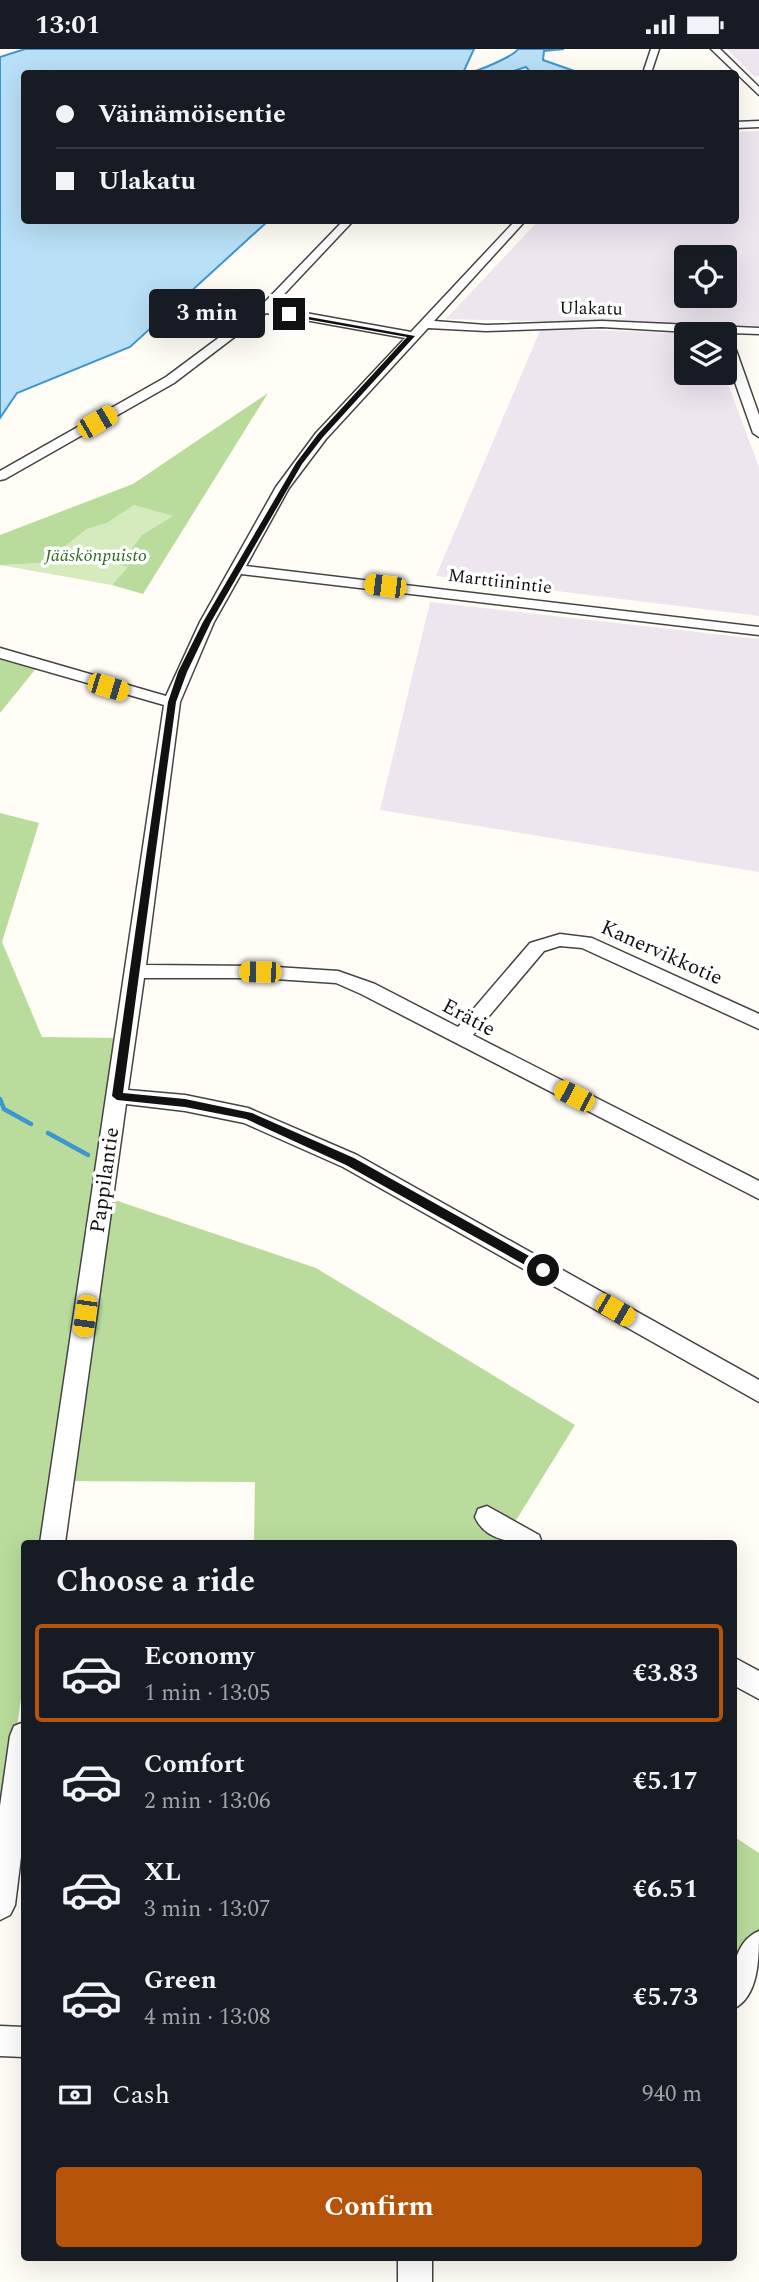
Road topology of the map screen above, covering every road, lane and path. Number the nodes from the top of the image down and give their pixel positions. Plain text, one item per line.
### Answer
1 (655, 49) edge
2 (715, 49) edge
3 (648, 70) edge
4 (736, 70) edge
5 (739, 72) edge
6 (759, 92) edge
7 (759, 124) edge
8 (739, 125) edge
9 (345, 224) edge
10 (517, 224) edge
11 (264, 309) junction
12 (423, 324) junction
13 (674, 328) edge
14 (737, 330) edge
15 (759, 331) edge
16 (412, 336) junction
17 (737, 370) edge
18 (759, 433) edge
19 (0, 476) edge
20 (237, 569) junction
21 (759, 631) edge
22 (0, 653) edge
23 (172, 702) junction
24 (135, 971) junction
25 (759, 1022) edge
26 (459, 1038) junction
27 (117, 1096) junction
28 (759, 1191) edge
29 (759, 1392) edge
30 (487, 1517) dead end
31 (52, 1540) edge
32 (525, 1540) edge
33 (737, 1672) edge
34 (759, 1686) edge
35 (21, 1756) edge
36 (0, 1905) edge
37 (759, 1946) edge
38 (737, 1987) edge
39 (0, 2041) edge
40 (21, 2042) edge
41 (415, 2261) edge
42 (415, 2282) edge

1 - 3 street
2 - 4 street
5 - 6 street
7 - 8 street
9 - 11 street
10 - 12 street, Pappilantie
11 - 16 street
11 - 19 street
12 - 13 street, Ulakatu
12 - 16 street, Pappilantie
14 - 15 street, Ulakatu
16 - 20 street, Pappilantie
17 - 18 street
20 - 21 street, Marttiinintie
20 - 23 street, Pappilantie
22 - 23 street
23 - 24 street, Pappilantie
24 - 26 street, Erätie
24 - 27 street, Pappilantie
25 - 26 street, Kanervikkotie
26 - 28 street, Erätie
27 - 29 street
27 - 31 street, Pappilantie
30 - 32 street
33 - 34 street
35 - 36 street
37 - 38 street
39 - 40 street
41 - 42 street

